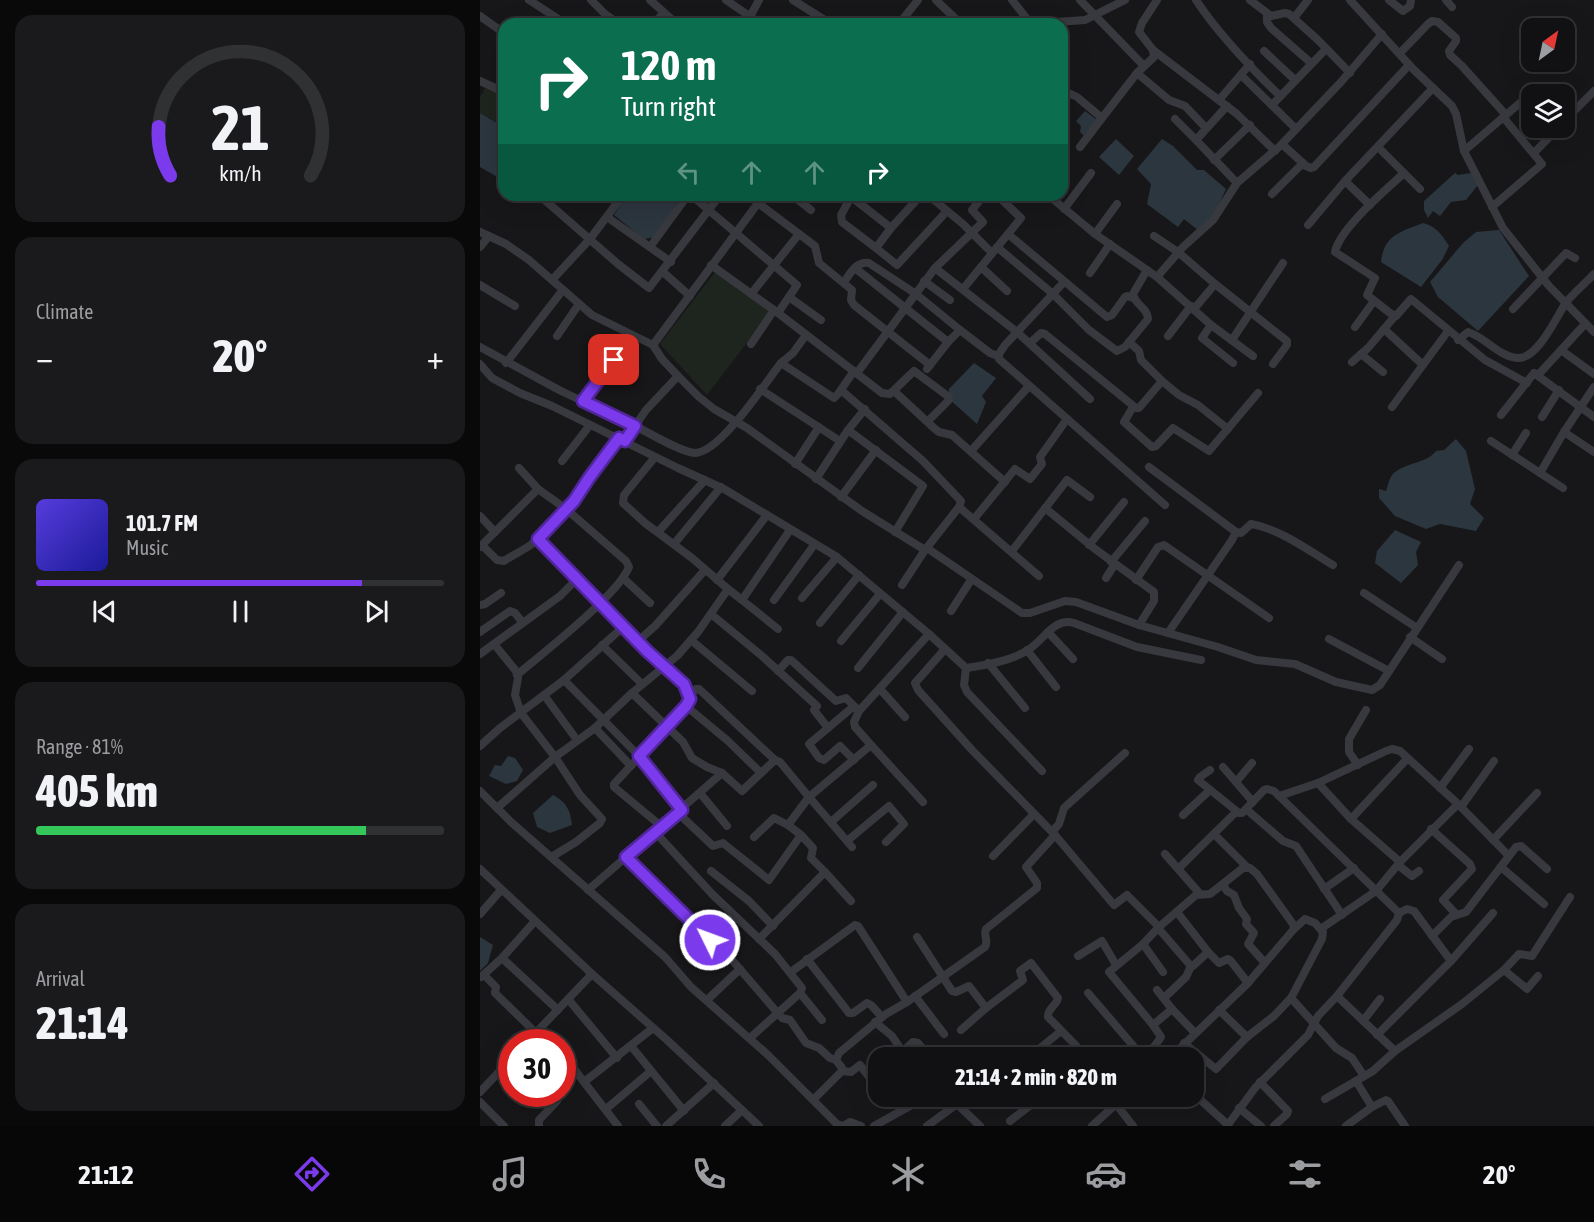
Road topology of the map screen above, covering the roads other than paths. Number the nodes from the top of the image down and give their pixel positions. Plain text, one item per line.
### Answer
1 (530, 0) edge
2 (591, 0) edge
3 (650, 0) edge
4 (726, 0) edge
5 (759, 0) edge
6 (793, 0) edge
7 (918, 0) edge
8 (936, 0) edge
9 (1012, 0) edge
10 (1080, 0) edge
11 (1125, 0) edge
12 (1157, 0) edge
13 (1196, 0) edge
14 (1250, 0) edge
15 (1308, 0) edge
16 (1389, 0) edge
17 (1412, 0) edge
18 (1355, 2) edge
19 (663, 13) junction
20 (1268, 14) junction
21 (1095, 15) junction
22 (480, 16) edge
23 (557, 18) edge
24 (611, 18) edge
25 (659, 18) edge
26 (669, 18) edge
27 (746, 18) edge
28 (749, 18) edge
29 (822, 18) edge
30 (903, 18) edge
31 (955, 18) edge
32 (1025, 18) edge
33 (1294, 18) junction
34 (1068, 22) edge
35 (498, 29) edge
36 (1382, 34) junction
37 (1326, 49) junction
38 (1153, 50) junction
39 (1264, 51) dead end
40 (1400, 52) junction
41 (1311, 63) junction
42 (1250, 64) junction
43 (1409, 65) junction
44 (1144, 66) junction
45 (1137, 73) junction
46 (1350, 73) junction
47 (1241, 75) junction
48 (1295, 80) junction
49 (480, 81) edge
50 (1433, 88) junction
51 (498, 89) edge
52 (1594, 91) edge
53 (1068, 93) edge
54 (1280, 96) junction
55 (1521, 102) edge
56 (1223, 103) junction
57 (1272, 105) junction
58 (1575, 110) edge
59 (1505, 116) junction
60 (1102, 118) junction
61 (1175, 119) dead end
62 (1250, 125) junction
63 (1206, 128) junction
64 (1296, 129) junction
65 (1548, 138) edge
66 (1196, 140) junction
67 (1282, 144) junction
68 (1080, 147) dead end
69 (1378, 147) junction
70 (1275, 151) junction
71 (1464, 151) junction
72 (1534, 153) junction
73 (1214, 160) junction
74 (1303, 164) junction
75 (1091, 173) dead end
76 (1404, 173) junction
77 (1345, 181) junction
78 (1237, 183) junction
79 (1420, 189) dead end
80 (1272, 194) dead end
81 (546, 201) edge
82 (619, 201) edge
83 (684, 201) edge
84 (697, 201) edge
85 (716, 201) edge
86 (758, 201) edge
87 (765, 201) edge
88 (800, 201) edge
89 (848, 201) edge
90 (856, 201) edge
91 (916, 201) edge
92 (935, 201) edge
93 (979, 201) edge
94 (1004, 201) edge
95 (1055, 201) edge
96 (1118, 204) dead end
97 (1370, 205) junction
98 (1492, 207) junction
99 (1064, 209) junction
100 (710, 210) junction
101 (811, 210) dead end
102 (947, 212) junction
103 (607, 217) junction
104 (1308, 225) dead end
105 (891, 228) junction
106 (480, 232) edge
107 (735, 233) junction
108 (971, 233) junction
109 (799, 234) junction
110 (1008, 234) junction
111 (1095, 234) junction
112 (489, 236) junction
113 (1154, 236) dead end
114 (590, 239) junction
115 (1110, 243) junction
116 (480, 247) edge
117 (650, 247) junction
118 (876, 248) junction
119 (994, 250) junction
120 (1178, 252) junction
121 (1575, 258) dead end
122 (671, 262) junction
123 (1283, 263) dead end
124 (711, 265) junction
125 (774, 266) junction
126 (981, 267) junction
127 (855, 268) junction
128 (935, 268) junction
129 (1147, 270) junction
130 (663, 272) junction
131 (1090, 273) dead end
132 (1594, 274) edge
133 (1157, 277) junction
134 (1542, 277) junction
135 (552, 280) junction
136 (924, 281) junction
137 (844, 282) junction
138 (1064, 282) junction
139 (1215, 284) junction
140 (480, 285) edge
141 (963, 289) junction
142 (562, 291) junction
143 (1007, 291) dead end
144 (751, 294) junction
145 (916, 294) junction
146 (1053, 294) junction
147 (690, 296) junction
148 (789, 297) junction
149 (1134, 298) junction
150 (950, 300) dead end
151 (1374, 301) junction
152 (579, 304) junction
153 (1566, 304) junction
154 (515, 306) dead end
155 (1192, 307) junction
156 (906, 308) junction
157 (1513, 309) dead end
158 (776, 311) junction
159 (1250, 311) junction
160 (1395, 316) junction
161 (821, 320) dead end
162 (1585, 324) junction
163 (1211, 325) junction
164 (1355, 327) dead end
165 (1384, 329) junction
166 (960, 330) junction
167 (1448, 331) junction
168 (886, 332) junction
169 (1017, 332) junction
170 (1594, 332) edge
171 (806, 335) junction
172 (557, 336) dead end
173 (1168, 336) dead end
174 (1232, 340) junction
175 (1458, 340) junction
176 (948, 342) junction
177 (1129, 342) junction
178 (1030, 343) junction
179 (751, 344) dead end
180 (653, 345) junction
181 (480, 347) edge
182 (1561, 350) junction
183 (1361, 354) junction
184 (998, 356) junction
185 (1253, 356) dead end
186 (614, 360) dead end
187 (1352, 362) dead end
188 (506, 363) junction
189 (781, 363) junction
190 (1233, 363) dead end
191 (480, 364) edge
192 (1273, 364) dead end
193 (930, 365) junction
194 (1423, 365) junction
195 (855, 372) junction
196 (1383, 372) dead end
197 (1594, 374) edge
198 (1539, 375) junction
199 (678, 376) junction
200 (922, 376) junction
201 (1162, 381) junction
202 (1527, 383) junction
203 (1029, 386) junction
204 (1594, 387) edge
205 (760, 389) junction
206 (841, 390) junction
207 (1559, 390) junction
208 (894, 391) junction
209 (1258, 393) dead end
210 (1090, 399) dead end
211 (583, 401) junction
212 (1580, 406) junction
213 (1133, 407) junction
214 (1392, 407) dead end
215 (865, 409) junction
216 (1501, 415) dead end
217 (1542, 417) dead end
218 (1594, 417) edge
219 (1067, 419) junction
220 (928, 421) junction
221 (737, 422) junction
222 (590, 424) junction
223 (819, 428) junction
224 (1228, 429) junction
225 (848, 430) junction
226 (1564, 432) junction
227 (1526, 433) dead end
228 (628, 434) junction
229 (840, 441) junction
230 (1491, 441) dead end
231 (876, 450) junction
232 (970, 451) junction
233 (1594, 452) edge
234 (1512, 455) junction
235 (655, 457) junction
236 (562, 461) dead end
237 (795, 464) junction
238 (1149, 467) dead end
239 (519, 468) dead end
240 (1540, 473) junction
241 (816, 479) junction
242 (705, 480) junction
243 (1005, 482) junction
244 (721, 487) junction
245 (1563, 488) dead end
246 (538, 489) junction
247 (841, 497) junction
248 (1090, 497) dead end
249 (1124, 502) dead end
250 (1165, 505) dead end
251 (959, 507) junction
252 (1045, 508) junction
253 (566, 509) junction
254 (767, 515) junction
255 (480, 516) edge
256 (974, 519) junction
257 (1145, 521) dead end
258 (790, 530) junction
259 (495, 532) junction
260 (658, 532) junction
261 (895, 532) junction
262 (1236, 532) junction
263 (538, 539) junction
264 (674, 544) junction
265 (814, 545) junction
266 (1089, 545) junction
267 (481, 546) edge
268 (926, 549) junction
269 (1012, 551) junction
270 (837, 557) junction
271 (1113, 563) junction
272 (1333, 565) dead end
273 (1459, 565) dead end
274 (705, 570) junction
275 (1207, 574) junction
276 (859, 575) junction
277 (1039, 576) dead end
278 (623, 578) junction
279 (1106, 578) dead end
280 (576, 580) junction
281 (717, 580) junction
282 (971, 580) junction
283 (1136, 580) junction
284 (902, 585) dead end
285 (728, 589) junction
286 (501, 593) dead end
287 (1365, 593) dead end
288 (880, 594) junction
289 (802, 598) dead end
290 (742, 600) junction
291 (774, 600) dead end
292 (599, 603) junction
293 (650, 603) dead end
294 (480, 605) edge
295 (951, 611) dead end
296 (903, 612) junction
297 (711, 614) junction
298 (1269, 618) dead end
299 (523, 623) junction
300 (820, 623) dead end
301 (1139, 625) junction
302 (623, 627) junction
303 (1416, 628) junction
304 (778, 629) dead end
305 (480, 632) edge
306 (1048, 632) junction
307 (1168, 633) junction
308 (929, 634) junction
309 (1410, 637) junction
310 (1329, 639) dead end
311 (691, 640) junction
312 (638, 641) junction
313 (841, 641) dead end
314 (494, 644) junction
315 (602, 645) junction
316 (945, 649) junction
317 (1027, 650) junction
318 (480, 654) edge
319 (1073, 659) dead end
320 (1442, 659) dead end
321 (1200, 660) dead end
322 (988, 663) junction
323 (665, 668) junction
324 (858, 668) dead end
325 (966, 668) junction
326 (778, 671) junction
327 (1389, 671) junction
328 (517, 675) junction
329 (564, 680) junction
330 (642, 684) junction
331 (1056, 687) dead end
332 (880, 688) junction
333 (752, 691) dead end
334 (632, 693) junction
335 (544, 695) junction
336 (690, 696) junction
337 (686, 706) junction
338 (1025, 708) dead end
339 (857, 709) junction
340 (1366, 710) dead end
341 (521, 713) junction
342 (904, 717) dead end
343 (604, 720) junction
344 (666, 726) junction
345 (595, 728) junction
346 (828, 728) junction
347 (577, 740) junction
348 (871, 745) junction
349 (480, 746) edge
350 (1469, 749) dead end
351 (1125, 753) dead end
352 (555, 756) junction
353 (639, 756) junction
354 (1407, 759) junction
355 (775, 760) junction
356 (854, 760) junction
357 (1494, 761) dead end
358 (1252, 763) dead end
359 (1358, 765) junction
360 (631, 766) junction
361 (1222, 767) dead end
362 (1210, 770) dead end
363 (1042, 771) dead end
364 (722, 773) junction
365 (761, 773) junction
366 (1236, 782) junction
367 (1318, 783) junction
368 (873, 785) dead end
369 (1440, 788) junction
370 (1210, 790) junction
371 (480, 791) edge
372 (1537, 793) dead end
373 (700, 794) junction
374 (1279, 796) junction
375 (809, 797) junction
376 (923, 802) dead end
377 (1250, 805) junction
378 (1459, 805) junction
379 (497, 808) junction
380 (680, 811) junction
381 (1236, 812) junction
382 (1034, 814) junction
383 (1183, 815) dead end
384 (1351, 819) junction
385 (831, 822) junction
386 (788, 825) junction
387 (727, 826) dead end
388 (658, 829) junction
389 (1431, 829) junction
390 (1054, 834) junction
391 (1214, 834) junction
392 (801, 836) junction
393 (754, 837) dead end
394 (1493, 840) junction
395 (886, 842) dead end
396 (1166, 854) dead end
397 (553, 856) junction
398 (993, 856) dead end
399 (1509, 856) junction
400 (626, 857) junction
401 (1399, 863) junction
402 (1247, 867) junction
403 (1501, 867) junction
404 (1179, 868) junction
405 (1354, 868) junction
406 (480, 869) edge
407 (1547, 869) dead end
408 (711, 871) dead end
409 (1419, 871) dead end
410 (825, 872) junction
411 (1223, 885) junction
412 (1324, 889) junction
413 (501, 890) junction
414 (588, 890) junction
415 (1376, 891) junction
416 (1200, 894) junction
417 (1570, 897) dead end
418 (851, 901) dead end
419 (1544, 904) dead end
420 (1177, 912) junction
421 (1398, 913) junction
422 (1493, 913) dead end
423 (480, 914) edge
424 (1456, 914) junction
425 (1342, 915) junction
426 (535, 921) junction
427 (773, 926) junction
428 (1158, 927) junction
429 (1322, 928) junction
430 (1294, 929) junction
431 (1432, 936) junction
432 (917, 937) dead end
433 (759, 939) junction
434 (1143, 944) junction
435 (1208, 952) junction
436 (1078, 956) dead end
437 (502, 958) junction
438 (807, 959) junction
439 (1451, 961) junction
440 (1265, 963) junction
441 (1116, 966) junction
442 (1191, 966) junction
443 (740, 969) junction
444 (1504, 970) junction
445 (791, 972) junction
446 (1163, 972) dead end
447 (592, 974) junction
448 (1538, 976) dead end
449 (482, 977) edge
450 (942, 977) junction
451 (1248, 983) junction
452 (1157, 990) dead end
453 (800, 993) junction
454 (1088, 993) dead end
455 (915, 996) junction
456 (1337, 996) junction
457 (1164, 998) junction
458 (1291, 998) junction
459 (568, 999) junction
460 (1380, 999) dead end
461 (707, 1000) junction
462 (907, 1002) junction
463 (986, 1008) junction
464 (1172, 1009) junction
465 (558, 1010) junction
466 (1219, 1010) junction
467 (777, 1012) junction
468 (822, 1020) dead end
469 (878, 1020) junction
470 (1363, 1021) junction
471 (1314, 1023) junction
472 (1153, 1025) junction
473 (653, 1028) junction
474 (529, 1029) edge
475 (543, 1029) edge
476 (961, 1030) dead end
477 (1061, 1031) junction
478 (1195, 1033) junction
479 (945, 1034) dead end
480 (1377, 1035) junction
481 (1246, 1037) junction
482 (750, 1038) junction
483 (1184, 1043) junction
484 (631, 1046) junction
485 (896, 1047) edge
486 (909, 1047) edge
487 (921, 1047) edge
488 (1041, 1047) edge
489 (1077, 1047) edge
490 (1134, 1047) edge
491 (1154, 1047) edge
492 (1180, 1047) edge
493 (1395, 1051) junction
494 (616, 1058) junction
495 (836, 1060) junction
496 (651, 1071) junction
497 (842, 1071) junction
498 (576, 1072) edge
499 (498, 1073) edge
500 (868, 1076) edge
501 (1360, 1078) junction
502 (584, 1082) junction
503 (1260, 1082) junction
504 (714, 1083) junction
505 (480, 1092) edge
506 (814, 1099) junction
507 (1325, 1099) dead end
508 (480, 1102) edge
509 (639, 1104) dead end
510 (1204, 1104) edge
511 (552, 1107) edge
512 (909, 1107) edge
513 (950, 1107) edge
514 (961, 1107) edge
515 (1028, 1107) edge
516 (1113, 1107) edge
517 (1118, 1107) edge
518 (1372, 1107) junction
519 (1239, 1108) junction
520 (606, 1109) junction
521 (742, 1110) junction
522 (684, 1111) junction
523 (1010, 1121) dead end
524 (669, 1125) edge
525 (504, 1126) edge
526 (539, 1126) edge
527 (618, 1126) edge
528 (657, 1126) edge
529 (725, 1126) edge
530 (759, 1126) edge
531 (861, 1126) edge
532 (874, 1126) edge
533 (927, 1126) edge
534 (980, 1126) edge
535 (1092, 1126) edge
536 (1133, 1126) edge
537 (1227, 1126) edge
538 (1261, 1126) edge
539 (1274, 1126) edge
540 (1347, 1126) edge
541 (1405, 1126) edge

1 - 23 street
2 - 24 street
3 - 19 street
4 - 27 street
5 - 28 street
6 - 29 street
7 - 30 street
8 - 31 street
9 - 32 street
10 - 21 street
11 - 21 street
12 - 38 street
13 - 42 street
14 - 20 street
15 - 33 street
16 - 17 street
18 - 36 street
19 - 25 street
19 - 26 street
20 - 33 street
20 - 41 street
21 - 34 street
21 - 44 street
22 - 35 street
33 - 37 street
36 - 40 street
36 - 46 street
37 - 41 street
37 - 46 street
38 - 44 street
38 - 56 street
39 - 48 street
40 - 43 street
40 - 59 street
41 - 48 street
42 - 47 street
42 - 54 street
43 - 50 street
43 - 74 street
44 - 45 street
45 - 60 street
45 - 63 street
46 - 64 street
47 - 56 street
47 - 57 street
48 - 54 street
49 - 51 street
50 - 69 street
50 - 71 street
52 - 58 street
53 - 60 street
54 - 57 street
55 - 59 street
56 - 62 street
56 - 63 street
57 - 64 street
59 - 71 street
59 - 72 street
60 - 68 street
61 - 66 street
62 - 70 street
62 - 73 street
63 - 66 street
64 - 67 street
65 - 72 street
66 - 73 street
67 - 70 street
67 - 74 street
69 - 76 street
69 - 77 street
70 - 78 street
71 - 98 street
72 - 98 street
73 - 78 street
74 - 80 street
75 - 99 street
76 - 79 street
76 - 97 street
77 - 97 street
77 - 104 street
78 - 120 street
81 - 114 street
82 - 103 street
83 - 117 street
84 - 100 street
85 - 100 street
86 - 107 street
87 - 109 street
88 - 101 street
89 - 118 street
90 - 105 street
91 - 105 street
92 - 102 street
93 - 108 street
94 - 110 street
95 - 99 street
96 - 111 street
97 - 151 street
98 - 134 street
99 - 111 street
100 - 107 street
100 - 122 street
102 - 108 street
102 - 118 street
103 - 114 street
103 - 117 street
105 - 118 street
106 - 112 street
107 - 124 street
107 - 125 street
108 - 119 street
108 - 128 street
109 - 125 street
109 - 137 street
110 - 119 street
110 - 138 street
111 - 115 street
112 - 116 street
112 - 135 street
113 - 120 street
114 - 130 street
114 - 135 street
115 - 129 street
115 - 131 street
117 - 122 street
119 - 126 street
119 - 146 street
120 - 133 street
120 - 139 street
121 - 134 street
122 - 130 street
123 - 159 street
124 - 144 street
124 - 147 street
125 - 144 street
125 - 148 street
126 - 141 street
126 - 143 street
127 - 137 street
127 - 145 street
127 - 156 street
128 - 136 street
128 - 141 street
129 - 133 street
129 - 149 street
130 - 147 street
132 - 153 street
133 - 155 street
134 - 153 street
134 - 157 street
135 - 142 street
136 - 145 street
136 - 150 street
137 - 168 street
138 - 146 street
138 - 149 street
139 - 155 street
139 - 159 street
140 - 154 street
141 - 169 street
142 - 152 street
142 - 188 street
144 - 158 street
145 - 156 street
145 - 166 street
146 - 169 street
146 - 177 street
147 - 180 street
148 - 158 street
148 - 161 street
149 - 177 street
151 - 160 street
151 - 164 street
152 - 172 street
152 - 180 street
153 - 162 street
153 - 175 street
155 - 163 street
155 - 173 street
156 - 168 street
156 - 176 street
158 - 171 street
158 - 179 street
159 - 174 street
159 - 192 street
160 - 165 street
160 - 167 street
162 - 170 street
162 - 182 street
163 - 174 street
163 - 190 street
165 - 183 street
165 - 194 street
166 - 176 street
166 - 184 street
167 - 175 street
167 - 194 street
168 - 193 street
168 - 195 street
169 - 178 street
169 - 184 street
171 - 189 street
171 - 195 street
174 - 185 street
175 - 202 street
176 - 193 street
177 - 201 street
178 - 210 street
178 - 213 street
180 - 199 street
181 - 188 street
182 - 197 street
182 - 198 street
183 - 187 street
183 - 196 street
184 - 203 street
186 - 211 street
188 - 211 street
189 - 205 street
189 - 206 street
191 - 222 street
193 - 200 street
194 - 214 street
195 - 206 street
195 - 208 street
198 - 202 street
198 - 207 street
199 - 221 street
199 - 228 street
200 - 208 street
200 - 220 street
201 - 213 street
201 - 224 street
202 - 216 street
203 - 219 street
203 - 232 street
204 - 212 street
205 - 221 street
205 - 223 street
206 - 215 street
207 - 212 street
207 - 217 street
208 - 220 street
209 - 224 street
211 - 228 street
212 - 218 street
212 - 226 street
213 - 224 street
215 - 225 street
215 - 251 street
219 - 243 street
219 - 250 street
220 - 232 street
221 - 228 street
221 - 237 street
222 - 228 street
222 - 236 street
223 - 229 street
223 - 237 street
225 - 229 street
225 - 231 street
226 - 233 street
226 - 240 street
227 - 234 street
228 - 235 street
228 - 253 street
229 - 241 street
230 - 234 street
231 - 247 street
231 - 261 street
232 - 243 street
234 - 240 street
235 - 242 street
235 - 260 street
237 - 241 street
238 - 262 street
239 - 246 street
240 - 245 street
241 - 247 street
242 - 244 street
242 - 260 street
243 - 256 street
244 - 254 street
244 - 264 street
246 - 253 street
246 - 259 street
247 - 261 street
248 - 252 street
249 - 266 street
251 - 256 street
251 - 268 street
252 - 266 street
252 - 269 street
253 - 263 street
253 - 278 street
254 - 258 street
254 - 281 street
255 - 259 street
256 - 269 street
257 - 271 street
258 - 265 street
258 - 290 street
259 - 267 street
260 - 264 street
261 - 268 street
262 - 272 street
262 - 275 street
263 - 267 street
263 - 280 street
264 - 274 street
265 - 270 street
265 - 291 street
266 - 271 street
268 - 282 street
268 - 284 street
269 - 277 street
270 - 276 street
270 - 289 street
271 - 279 street
271 - 283 street
273 - 303 street
274 - 281 street
274 - 312 street
275 - 283 street
275 - 298 street
275 - 307 street
276 - 288 street
276 - 300 street
278 - 292 street
278 - 293 street
280 - 292 street
280 - 299 street
281 - 285 street
282 - 295 street
282 - 301 street
283 - 301 street
285 - 290 street
285 - 297 street
286 - 294 street
287 - 303 street
288 - 296 street
288 - 313 street
290 - 304 street
292 - 302 street
292 - 328 street
296 - 308 street
296 - 324 street
297 - 311 street
297 - 326 street
299 - 305 street
299 - 314 street
301 - 307 street
302 - 312 street
302 - 315 street
303 - 309 street
306 - 317 street
306 - 319 street
306 - 321 street
307 - 327 street
308 - 316 street
308 - 332 street
309 - 320 street
309 - 327 street
310 - 327 street
311 - 323 street
311 - 333 street
312 - 323 street
314 - 318 street
314 - 328 street
315 - 329 street
315 - 330 street
316 - 325 street
316 - 382 street
317 - 322 street
317 - 331 street
322 - 325 street
322 - 338 street
323 - 330 street
323 - 336 street
325 - 363 street
326 - 339 street
326 - 346 street
328 - 341 street
329 - 335 street
329 - 343 street
330 - 334 street
332 - 339 street
332 - 342 street
334 - 343 street
334 - 344 street
335 - 341 street
335 - 347 street
336 - 337 street
336 - 355 street
337 - 344 street
337 - 365 street
339 - 346 street
339 - 348 street
340 - 359 street
341 - 349 street
341 - 352 street
343 - 345 street
343 - 353 street
344 - 353 street
344 - 364 street
345 - 347 street
345 - 360 street
346 - 356 street
347 - 352 street
348 - 356 street
348 - 376 street
350 - 369 street
351 - 390 street
352 - 379 street
352 - 397 street
353 - 360 street
353 - 380 street
354 - 359 street
354 - 369 street
354 - 384 street
355 - 365 street
355 - 375 street
356 - 375 street
357 - 378 street
358 - 366 street
359 - 367 street
360 - 388 street
361 - 366 street
362 - 370 street
364 - 365 street
364 - 373 street
366 - 377 street
367 - 374 street
367 - 384 street
368 - 385 street
369 - 378 street
370 - 381 street
370 - 383 street
371 - 379 street
372 - 394 street
373 - 380 street
373 - 387 street
374 - 377 street
374 - 405 street
375 - 385 street
375 - 386 street
377 - 381 street
377 - 412 street
378 - 389 street
378 - 394 street
379 - 397 street
380 - 388 street
380 - 392 street
381 - 391 street
382 - 390 street
382 - 398 street
384 - 401 street
385 - 395 street
386 - 392 street
386 - 393 street
388 - 400 street
388 - 433 street
389 - 401 street
389 - 424 street
390 - 428 street
390 - 450 street
391 - 402 street
391 - 404 street
392 - 410 street
394 - 399 street
396 - 404 street
397 - 414 street
399 - 403 street
399 - 407 street
400 - 414 street
400 - 443 street
401 - 409 street
401 - 415 street
402 - 411 street
402 - 430 street
403 - 419 street
403 - 424 street
404 - 416 street
405 - 412 street
405 - 415 street
406 - 413 street
408 - 427 street
410 - 418 street
410 - 427 street
411 - 416 street
411 - 440 street
412 - 425 street
413 - 423 street
413 - 426 street
414 - 461 street
415 - 421 street
415 - 425 street
416 - 420 street
417 - 444 street
420 - 428 street
420 - 435 street
421 - 431 street
421 - 456 street
422 - 439 street
424 - 431 street
425 - 429 street
426 - 437 street
426 - 447 street
427 - 433 street
428 - 434 street
428 - 442 street
429 - 430 street
429 - 458 street
430 - 440 street
431 - 439 street
432 - 450 street
433 - 445 street
434 - 441 street
434 - 446 street
435 - 442 street
435 - 451 street
436 - 441 street
437 - 449 street
437 - 465 street
438 - 445 street
438 - 462 street
438 - 469 street
439 - 480 street
440 - 451 street
441 - 472 street
442 - 457 street
443 - 461 street
443 - 467 street
444 - 448 street
444 - 493 street
445 - 453 street
447 - 459 street
447 - 473 street
449 - 474 street
450 - 455 street
450 - 463 street
451 - 466 street
452 - 457 street
453 - 467 street
453 - 468 street
454 - 490 street
455 - 462 street
455 - 479 street
456 - 470 street
456 - 471 street
457 - 464 street
458 - 471 street
458 - 481 street
459 - 465 street
459 - 494 street
460 - 470 street
461 - 482 street
462 - 469 street
463 - 476 street
463 - 477 street
464 - 472 street
464 - 478 street
465 - 475 street
466 - 478 street
466 - 481 street
467 - 482 street
467 - 495 street
469 - 485 street
469 - 495 street
470 - 480 street
471 - 501 street
471 - 503 street
472 - 491 street
473 - 484 street
473 - 504 street
477 - 488 street
477 - 489 street
478 - 483 street
480 - 493 street
481 - 483 street
482 - 506 street
483 - 492 street
484 - 494 street
484 - 496 street
486 - 487 street
493 - 501 street
494 - 502 street
495 - 497 street
496 - 520 street
496 - 522 street
497 - 500 street
497 - 506 street
498 - 502 street
499 - 505 street
501 - 507 street
501 - 518 street
502 - 520 street
503 - 519 street
503 - 539 street
504 - 521 street
504 - 522 street
506 - 531 street
508 - 525 street
509 - 528 street
510 - 537 street
511 - 526 street
512 - 532 street
513 - 533 street
514 - 534 street
515 - 523 street
516 - 535 street
517 - 536 street
518 - 540 street
518 - 541 street
519 - 537 street
519 - 538 street
520 - 527 street
521 - 529 street
521 - 530 street
522 - 524 street

